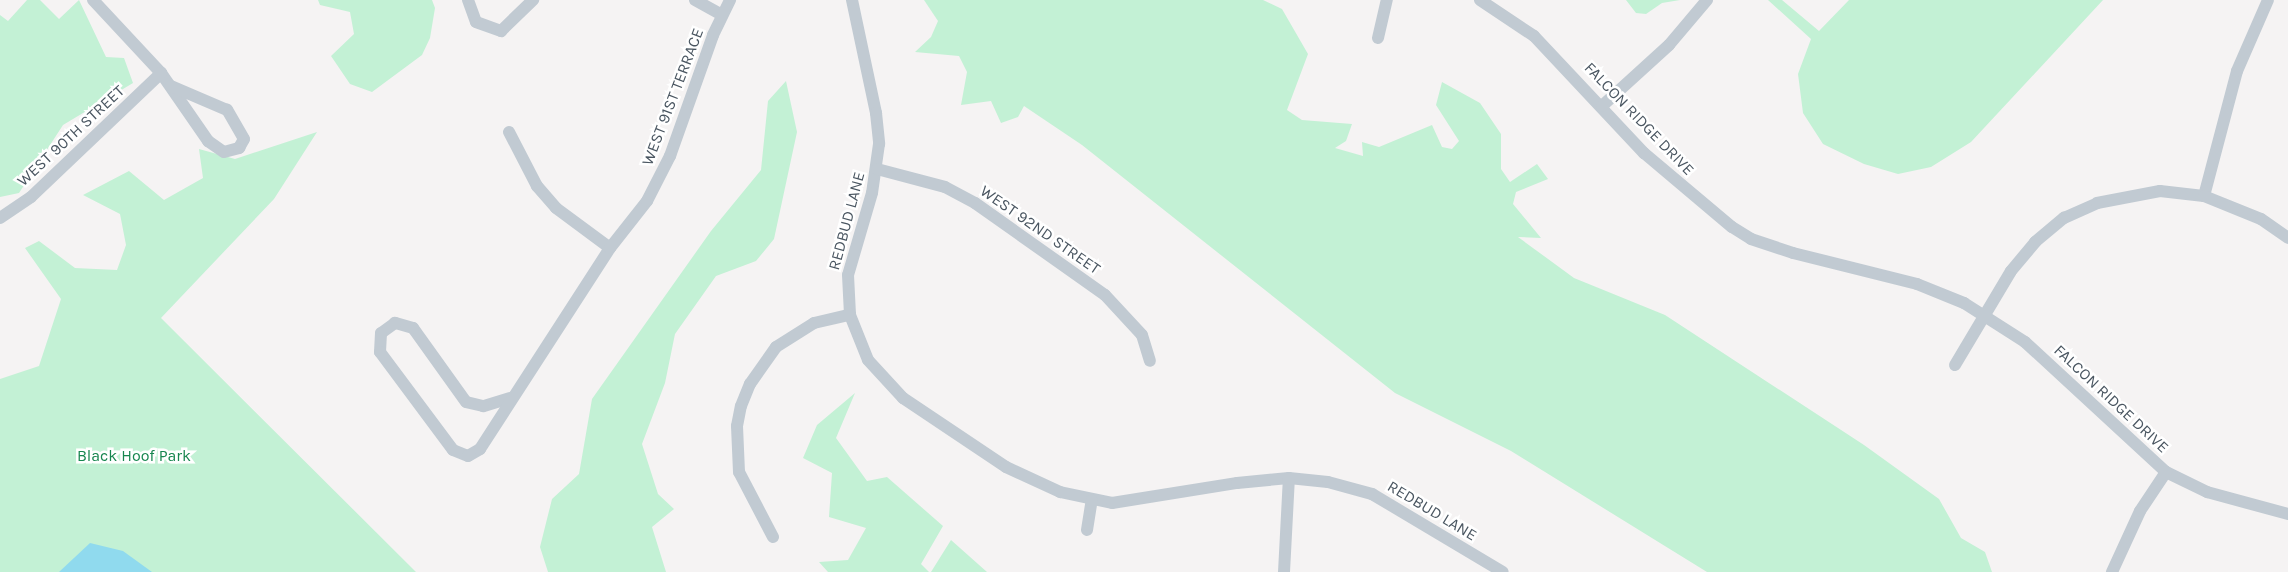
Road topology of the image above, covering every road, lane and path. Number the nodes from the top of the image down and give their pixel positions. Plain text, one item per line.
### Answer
1 (93, 0) edge
2 (468, 0) edge
3 (533, 0) edge
4 (695, 0) edge
5 (730, 0) edge
6 (852, 0) edge
7 (1387, 0) edge
8 (1480, 0) edge
9 (1707, 0) edge
10 (2268, 0) edge
11 (722, 15) junction
12 (1378, 38) dead end
13 (160, 73) junction
14 (171, 86) junction
15 (1602, 106) junction
16 (509, 132) dead end
17 (877, 169) junction
18 (2204, 196) junction
19 (0, 218) edge
20 (2288, 238) edge
21 (610, 248) junction
22 (850, 315) junction
23 (1987, 315) junction
24 (1150, 361) dead end
25 (1955, 365) dead end
26 (510, 398) junction
27 (2166, 472) junction
28 (1289, 478) junction
29 (1092, 500) junction
30 (2288, 514) edge
31 (1088, 530) dead end
32 (773, 537) dead end
33 (1495, 570) edge
34 (1284, 572) edge
35 (2112, 572) edge

1 - 13 street
2 - 3 street
4 - 11 street, WEST 91ST TERRACE
5 - 11 street, WEST 91ST TERRACE
6 - 17 street, REDBUD LANE
7 - 12 street
8 - 15 street, FALCON RIDGE DRIVE
9 - 15 street
10 - 18 street
11 - 21 street, WEST 91ST TERRACE
13 - 14 street
13 - 19 street, WEST 90TH STREET
14 - 14 street
15 - 23 street, FALCON RIDGE DRIVE
16 - 21 street
17 - 22 street, REDBUD LANE
17 - 24 street, WEST 92ND STREET
18 - 20 street
18 - 23 street
21 - 26 street, WEST 91ST TERRACE
22 - 29 street, REDBUD LANE
22 - 32 street
23 - 25 street
23 - 27 street, FALCON RIDGE DRIVE
26 - 26 street, WEST 91ST TERRACE
27 - 30 street, FALCON RIDGE DRIVE
27 - 35 street
28 - 29 street, REDBUD LANE
28 - 33 street, REDBUD LANE
28 - 34 street
29 - 31 street

